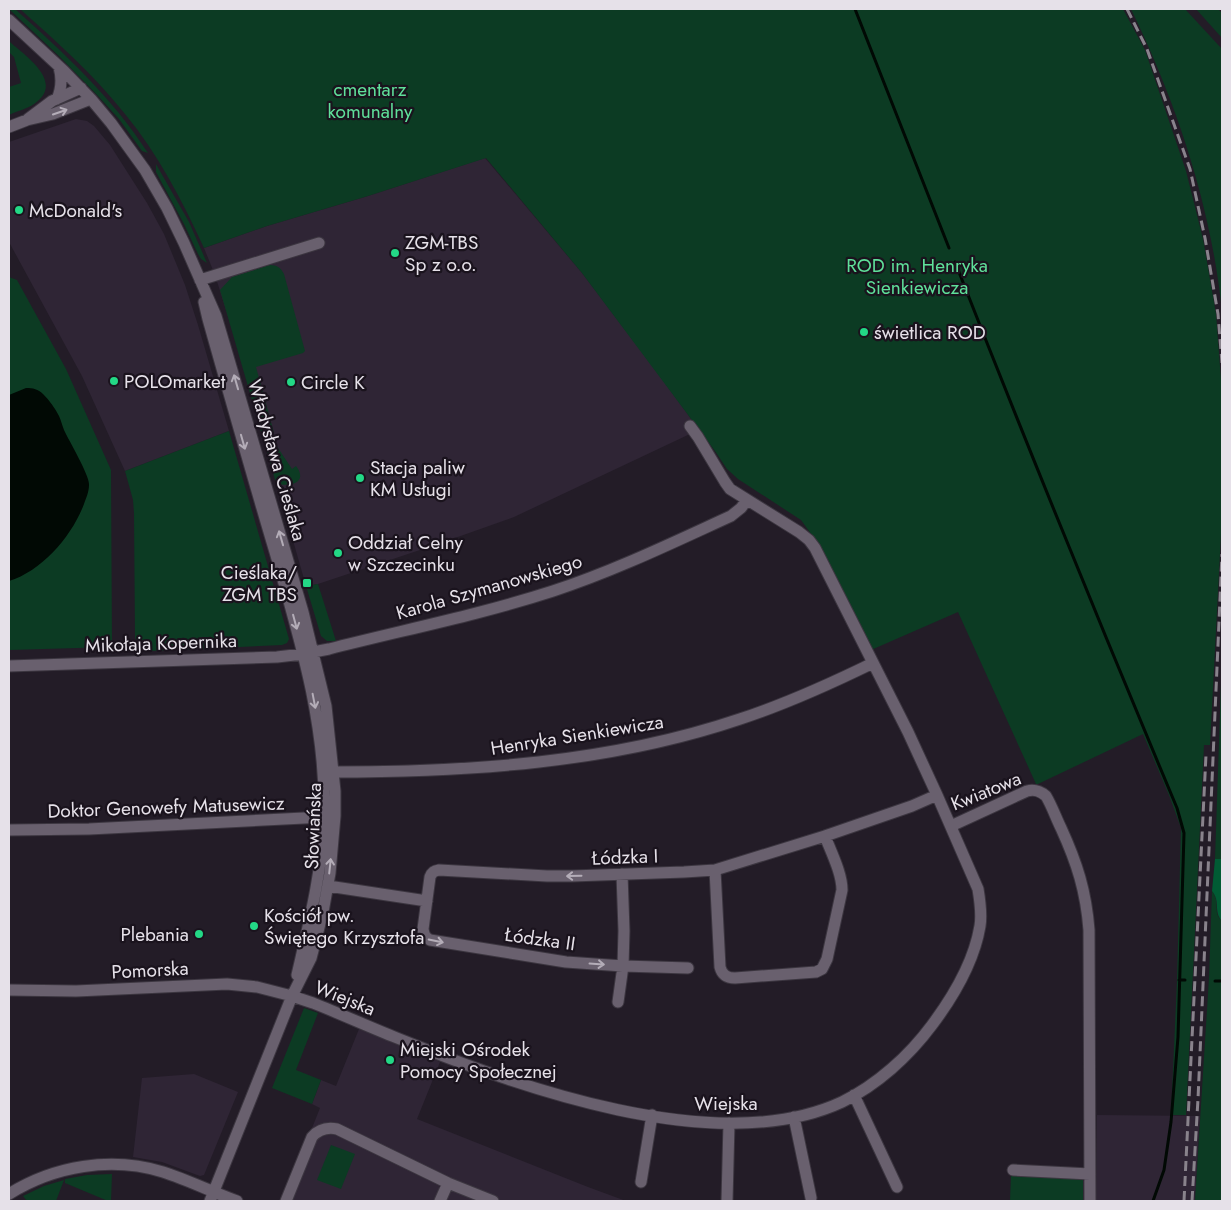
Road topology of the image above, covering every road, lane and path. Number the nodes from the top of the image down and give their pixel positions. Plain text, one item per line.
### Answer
1 (9, 20) edge
2 (59, 66) junction
3 (81, 88) junction
4 (57, 99) junction
5 (91, 99) junction
6 (27, 120) junction
7 (9, 127) edge
8 (319, 243) dead end
9 (200, 280) junction
10 (690, 426) dead end
11 (747, 500) junction
12 (308, 653) junction
13 (873, 663) junction
14 (9, 666) edge
15 (333, 772) junction
16 (937, 795) junction
17 (324, 817) junction
18 (951, 826) junction
19 (9, 830) edge
20 (825, 836) junction
21 (715, 870) junction
22 (622, 874) junction
23 (328, 886) junction
24 (427, 901) junction
25 (623, 966) junction
26 (688, 968) dead end
27 (9, 990) edge
28 (292, 996) junction
29 (618, 1002) dead end
30 (854, 1095) junction
31 (652, 1116) junction
32 (794, 1117) junction
33 (729, 1123) junction
34 (1013, 1170) dead end
35 (1090, 1174) junction
36 (641, 1182) dead end
37 (448, 1183) junction
38 (898, 1187) dead end
39 (9, 1194) edge
40 (212, 1197) edge
41 (811, 1198) dead end
42 (237, 1201) edge
43 (286, 1201) edge
44 (440, 1201) edge
45 (492, 1201) edge
46 (727, 1201) edge
47 (1090, 1201) edge

1 - 2 street, Władysława Cieślaka
2 - 3 street, Władysława Cieślaka
2 - 4 street
3 - 4 street
3 - 5 street, Władysława Cieślaka
4 - 6 street
6 -> 5 street
5 - 9 street, Władysława Cieślaka
6 - 7 street
8 - 9 street
9 - 12 street, Władysława Cieślaka
10 - 11 street, Kwiatowa
11 - 12 street, Karola Szymanowskiego
11 - 13 street, Kwiatowa
12 - 14 street, Mikołaja Kopernika
12 - 15 street, Słowiańska
12 -> 17 street, Słowiańska
13 - 15 street, Henryka Sienkiewicza
13 - 16 street, Kwiatowa
23 -> 15 street, Słowiańska
16 - 18 street, Kwiatowa
16 - 20 street, Łódzka I
17 - 19 street, Doktor Genowefy Matusewicz
17 - 28 street, Słowiańska
18 - 30 street, Wiejska
18 - 35 street, Kwiatowa
20 - 21 street, Łódzka I
20 - 21 street
21 - 22 street, Łódzka I
22 -> 24 street, Łódzka I
22 - 25 street
23 - 24 street
23 - 28 street, Słowiańska
24 -> 25 street, Łódzka II
25 - 26 street, Łódzka II
25 - 29 street
27 - 28 street, Pomorska
28 - 31 street, Wiejska
28 - 40 street, Słowiańska
30 - 32 street, Wiejska
30 - 38 street
31 - 33 street, Wiejska
31 - 36 street
32 - 33 street, Wiejska
32 - 41 street
33 - 46 street
34 - 35 street
35 - 47 street, Kwiatowa
37 - 43 street
37 - 44 street
37 - 45 street
39 - 40 street
40 - 42 street

